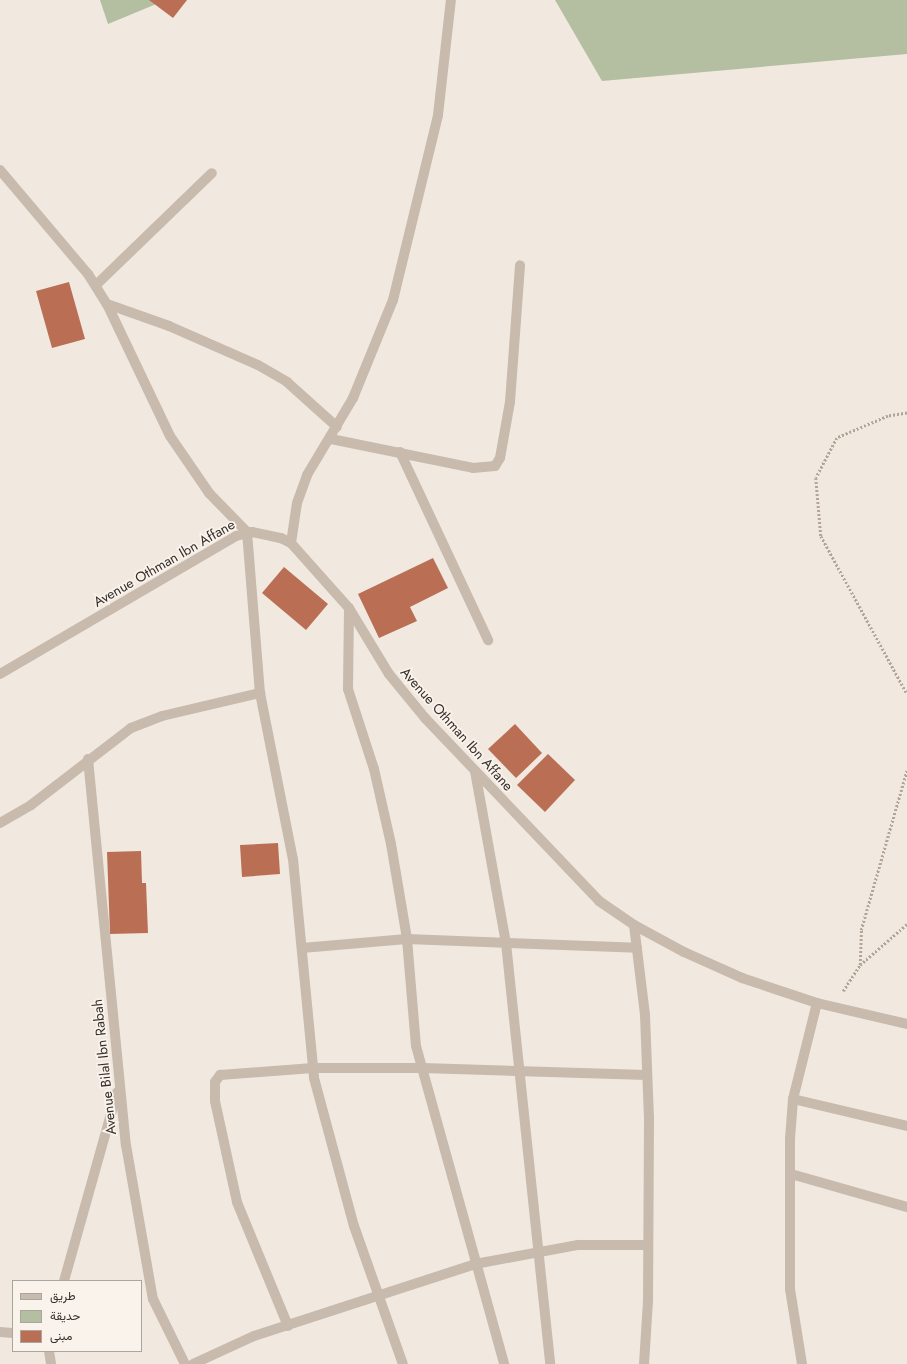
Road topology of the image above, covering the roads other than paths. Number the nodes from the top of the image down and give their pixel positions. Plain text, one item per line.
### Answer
1 (451, 0) edge
2 (0, 170) edge
3 (212, 173) dead end
4 (520, 265) dead end
5 (96, 285) junction
6 (107, 304) junction
7 (337, 427) junction
8 (331, 439) junction
9 (400, 452) junction
10 (246, 532) junction
11 (290, 542) junction
12 (349, 608) junction
13 (488, 640) dead end
14 (0, 674) edge
15 (260, 693) junction
16 (88, 759) junction
17 (475, 771) junction
18 (0, 824) edge
19 (634, 925) junction
20 (407, 939) junction
21 (506, 944) junction
22 (302, 948) junction
23 (637, 948) junction
24 (817, 1003) junction
25 (907, 1024) edge
26 (313, 1068) junction
27 (423, 1068) junction
28 (520, 1069) junction
29 (647, 1075) junction
30 (118, 1086) junction
31 (793, 1099) junction
32 (907, 1126) edge
33 (791, 1174) junction
34 (907, 1207) edge
35 (648, 1245) junction
36 (537, 1250) junction
37 (475, 1264) junction
38 (64, 1280) edge
39 (380, 1295) junction
40 (288, 1326) junction
41 (0, 1332) edge
42 (12, 1333) edge
43 (49, 1352) edge
44 (51, 1364) edge
45 (185, 1364) edge
46 (193, 1364) edge
47 (403, 1364) edge
48 (504, 1364) edge
49 (550, 1364) edge
50 (644, 1364) edge
51 (802, 1364) edge

1 - 7 street
2 - 5 street
3 - 5 street
4 - 9 street
5 - 6 street
6 - 7 street
6 - 10 street
7 - 8 street
8 - 9 street
8 - 11 street
9 - 13 street
10 - 11 street, Avenue Othman Ibn Affane
10 - 14 street, Avenue Othman Ibn Affane
10 - 15 street
11 - 12 street, Avenue Othman Ibn Affane
12 - 17 street, Avenue Othman Ibn Affane
12 - 20 street
15 - 16 street
15 - 22 street
16 - 18 street
16 - 30 street, Avenue Bilal Ibn Rabah
17 - 19 street, Avenue Othman Ibn Affane
17 - 21 street
19 - 23 street
19 - 24 street, Avenue Othman Ibn Affane
20 - 21 street
20 - 22 street
20 - 27 street
21 - 23 street
21 - 28 street
22 - 26 street
23 - 29 street
24 - 25 street, Avenue Othman Ibn Affane
24 - 31 street
26 - 27 street
26 - 39 street
26 - 40 street
27 - 28 street
27 - 37 street
28 - 29 street
28 - 36 street
29 - 35 street
30 - 38 street
30 - 45 street, Avenue Bilal Ibn Rabah
31 - 32 street
31 - 33 street
33 - 34 street
33 - 51 street
35 - 36 street
35 - 50 street
36 - 37 street
36 - 49 street
37 - 39 street
37 - 48 street
39 - 40 street
39 - 47 street
40 - 46 street
41 - 42 street
43 - 44 street

